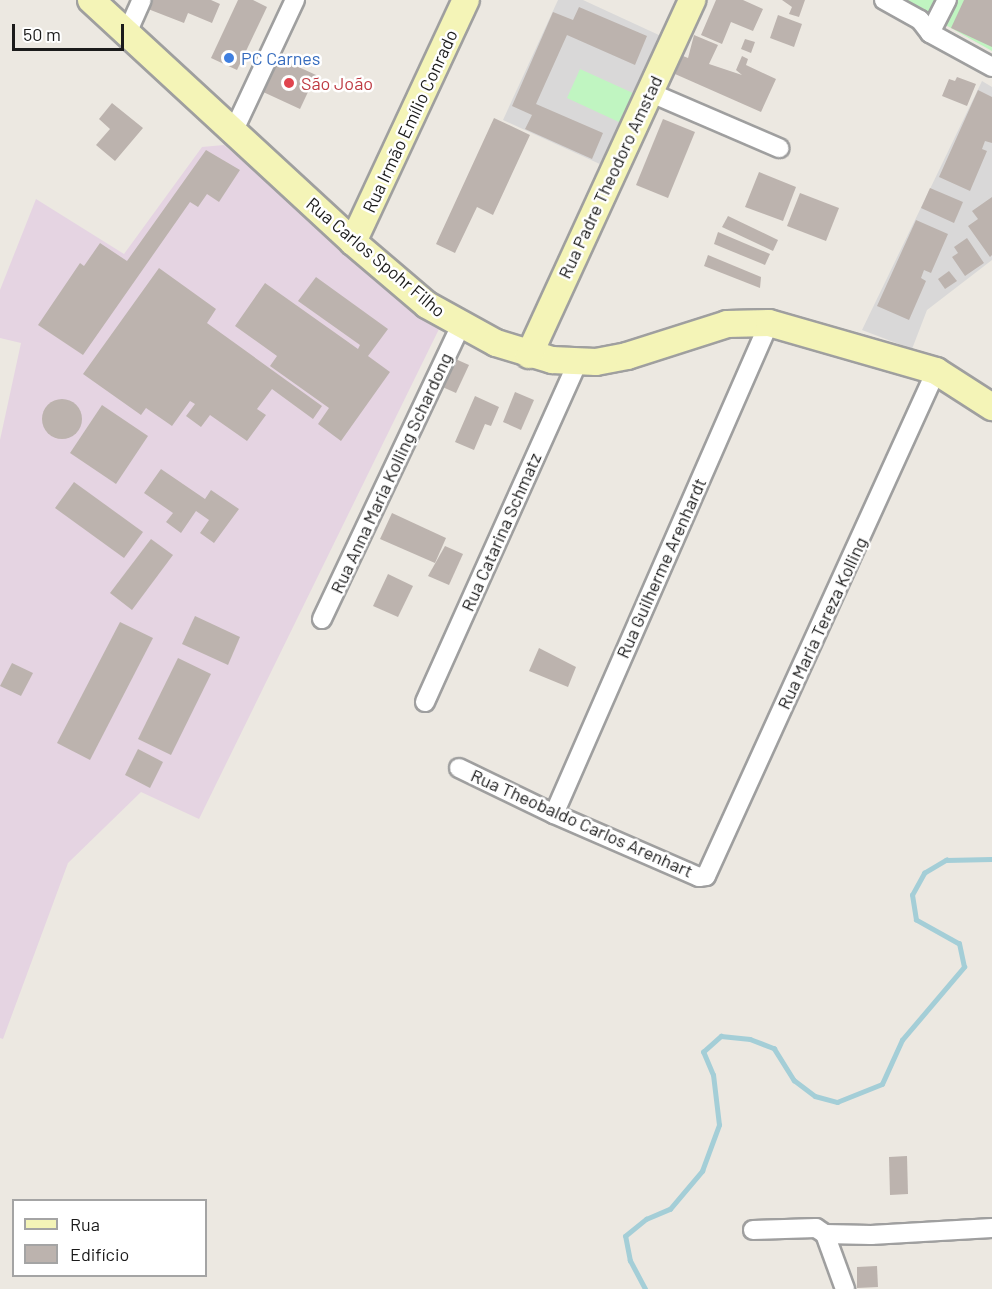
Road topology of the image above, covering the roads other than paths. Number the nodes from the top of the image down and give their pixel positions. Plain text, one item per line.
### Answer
1 (142, 0) edge
2 (295, 0) edge
3 (466, 0) edge
4 (692, 0) edge
5 (884, 0) edge
6 (947, 0) edge
7 (93, 1) edge
8 (127, 33) junction
9 (930, 33) junction
10 (992, 67) edge
11 (649, 92) junction
12 (234, 130) junction
13 (779, 148) dead end
14 (353, 242) junction
15 (769, 323) junction
16 (460, 327) junction
17 (529, 355) junction
18 (578, 362) junction
19 (936, 371) junction
20 (992, 407) edge
21 (322, 619) dead end
22 (425, 702) dead end
23 (459, 768) dead end
24 (554, 814) junction
25 (706, 876) joint
26 (992, 1228) edge
27 (753, 1230) dead end
28 (825, 1234) junction
29 (845, 1289) edge

1 - 8 street
2 - 12 street
3 - 14 main road, Rua Irmão Emílio Conrado
4 - 11 main road, Rua Padre Theodoro Amstad
5 - 9 street
6 - 9 street
7 - 8 main road, Rua Carlos Spohr Filho
8 - 12 main road, Rua Carlos Spohr Filho
9 - 10 street
11 - 13 street
11 - 17 main road, Rua Padre Theodoro Amstad
12 - 14 main road, Rua Carlos Spohr Filho
14 - 16 main road, Rua Carlos Spohr Filho
15 - 18 main road, Rua Carlos Spohr Filho
15 - 19 main road, Rua Carlos Spohr Filho
15 - 24 street, Rua Guilherme Arenhardt
16 - 17 main road, Rua Carlos Spohr Filho
16 - 21 street, Rua Anna Maria Kolling Schardong
17 - 18 main road, Rua Carlos Spohr Filho
18 - 22 street, Rua Catarina Schmatz
19 - 20 main road, Rua Carlos Spohr Filho
19 - 25 street, Rua Maria Tereza Kolling
23 - 24 street, Rua Theobaldo Carlos Arenhart
24 - 25 street, Rua Theobaldo Carlos Arenhart
26 - 28 street
27 - 28 street
28 - 29 street

